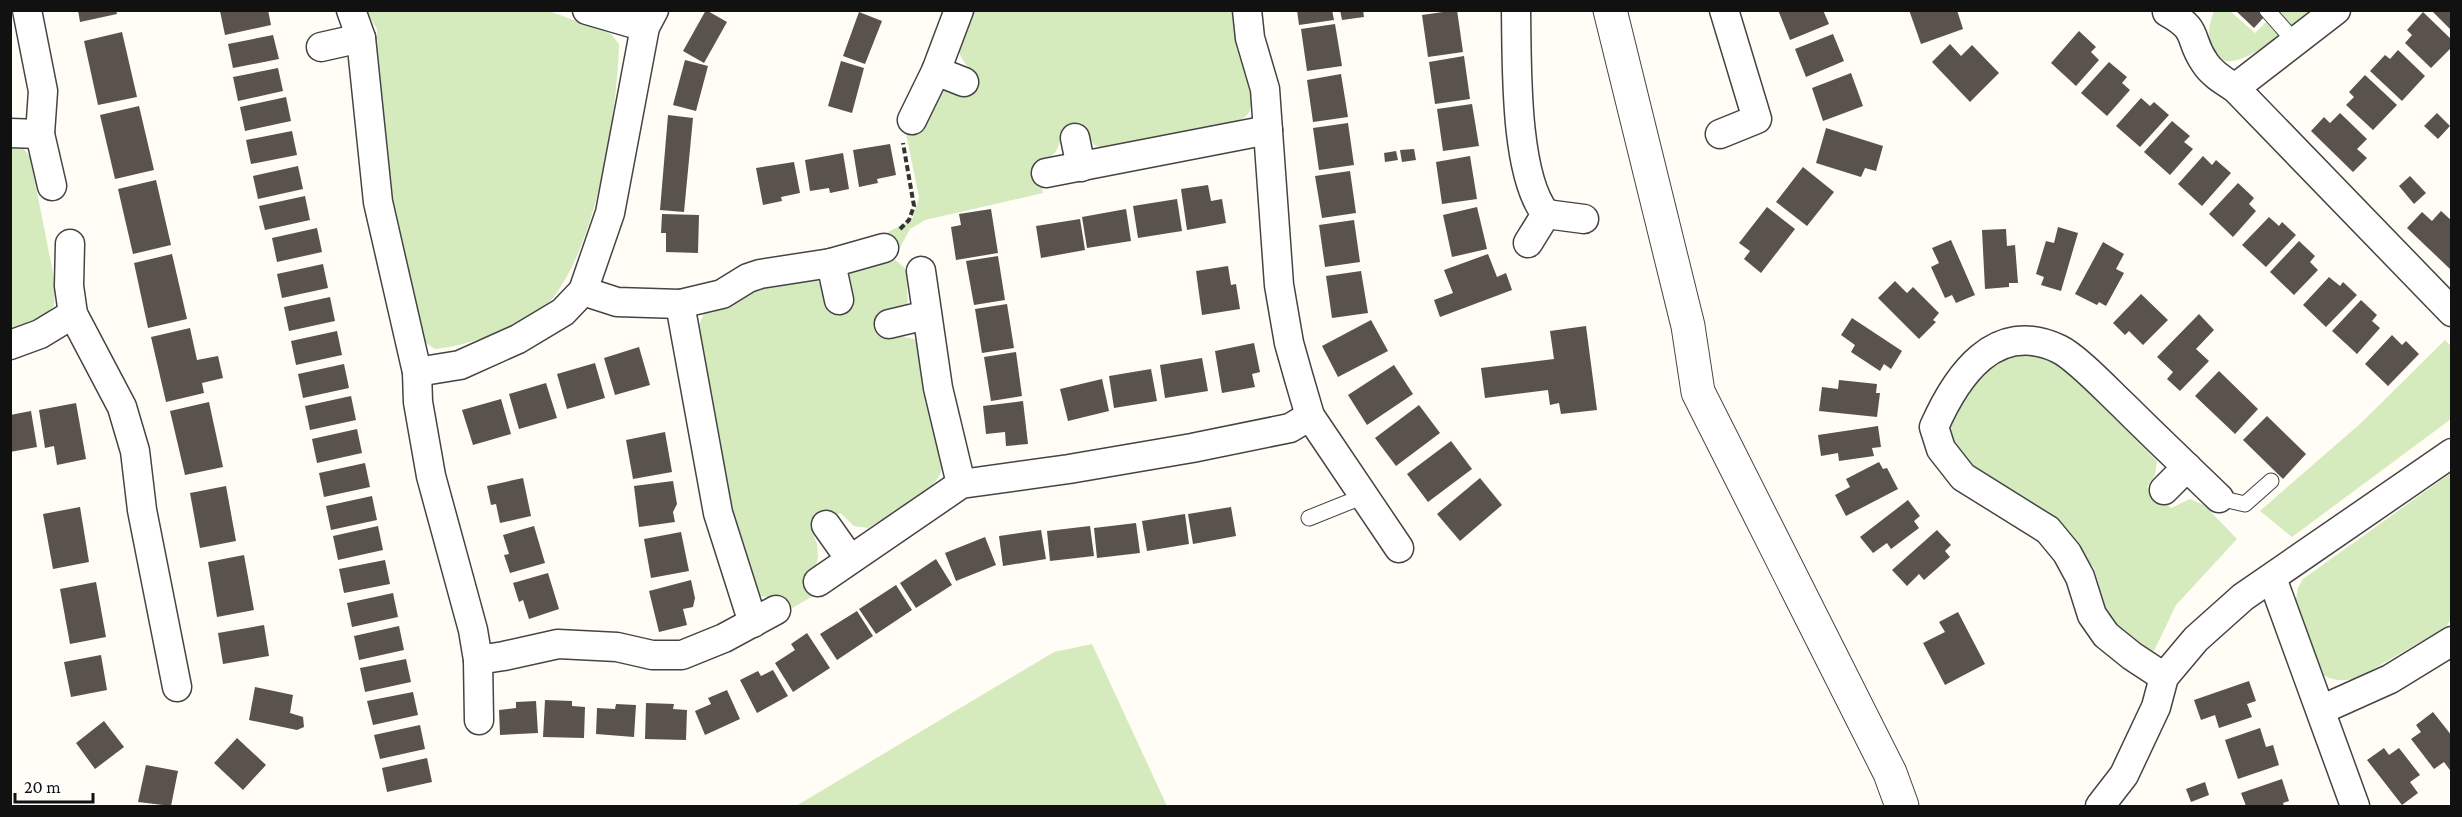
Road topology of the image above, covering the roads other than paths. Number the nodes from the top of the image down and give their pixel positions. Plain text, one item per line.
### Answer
1 (27, 10) edge
2 (351, 10) edge
3 (587, 10) edge
4 (959, 10) edge
5 (1246, 10) edge
6 (1516, 10) edge
7 (1610, 10) edge
8 (1724, 10) edge
9 (2267, 10) edge
10 (2336, 10) edge
11 (2182, 15) edge
12 (649, 19) edge
13 (361, 38) junction
14 (2296, 43) junction
15 (321, 47) dead end
16 (936, 71) junction
17 (964, 82) dead end
18 (2235, 88) junction
19 (912, 120) road end
20 (1268, 130) junction
21 (10, 133) edge
22 (40, 134) junction
23 (1720, 134) dead end
24 (1075, 138) dead end
25 (1080, 166) junction
26 (1046, 173) dead end
27 (52, 186) dead end
28 (1546, 214) junction
29 (1584, 219) dead end
30 (1528, 243) dead end
31 (70, 244) dead end
32 (884, 248) road end
33 (831, 263) junction
34 (921, 271) dead end
35 (583, 291) junction
36 (839, 300) dead end
37 (680, 304) junction
38 (2451, 312) edge
39 (73, 314) junction
40 (927, 315) junction
41 (889, 324) dead end
42 (10, 345) edge
43 (417, 372) junction
44 (1310, 416) junction
45 (2451, 453) edge
46 (2187, 467) junction
47 (2271, 481) dead end
48 (961, 484) junction
49 (2164, 490) dead end
50 (1364, 496) junction
51 (2219, 498) joint
52 (1309, 518) dead end
53 (826, 525) dead end
54 (1399, 548) dead end
55 (850, 559) junction
56 (2272, 578) junction
57 (818, 582) dead end
58 (2451, 641) edge
59 (478, 660) junction
60 (2164, 677) junction
61 (177, 687) dead end
62 (2321, 710) junction
63 (479, 720) dead end
64 (1902, 807) edge
65 (2100, 807) edge
66 (2355, 807) edge

1 - 22 street
2 - 13 street
3 - 12 street
4 - 16 street
5 - 20 street
6 - 28 street
7 - 64 street
8 - 23 street
9 - 14 lane
10 - 14 street
11 - 18 street
12 - 35 street
13 - 15 street
13 - 43 street
14 - 18 street
16 - 17 street
16 - 19 street
18 - 38 street
20 - 25 street
20 - 44 street
21 - 22 street
22 - 27 street
24 - 25 street
25 - 26 street
28 - 29 street
28 - 30 street
31 - 39 street
32 - 33 street
33 - 36 street
33 - 37 street
34 - 40 street
35 - 37 street
35 - 43 street
37 - 59 street
39 - 42 street
39 - 61 street
40 - 41 street
40 - 48 street
43 - 59 street
44 - 48 street
44 - 50 street
45 - 56 street
46 - 49 street
46 - 51 street
46 - 60 street
47 - 51 lane
48 - 55 street
50 - 52 lane
50 - 54 street
53 - 55 street
55 - 57 street
56 - 60 street
56 - 62 street
58 - 62 street
59 - 63 street
60 - 65 street
62 - 66 street

